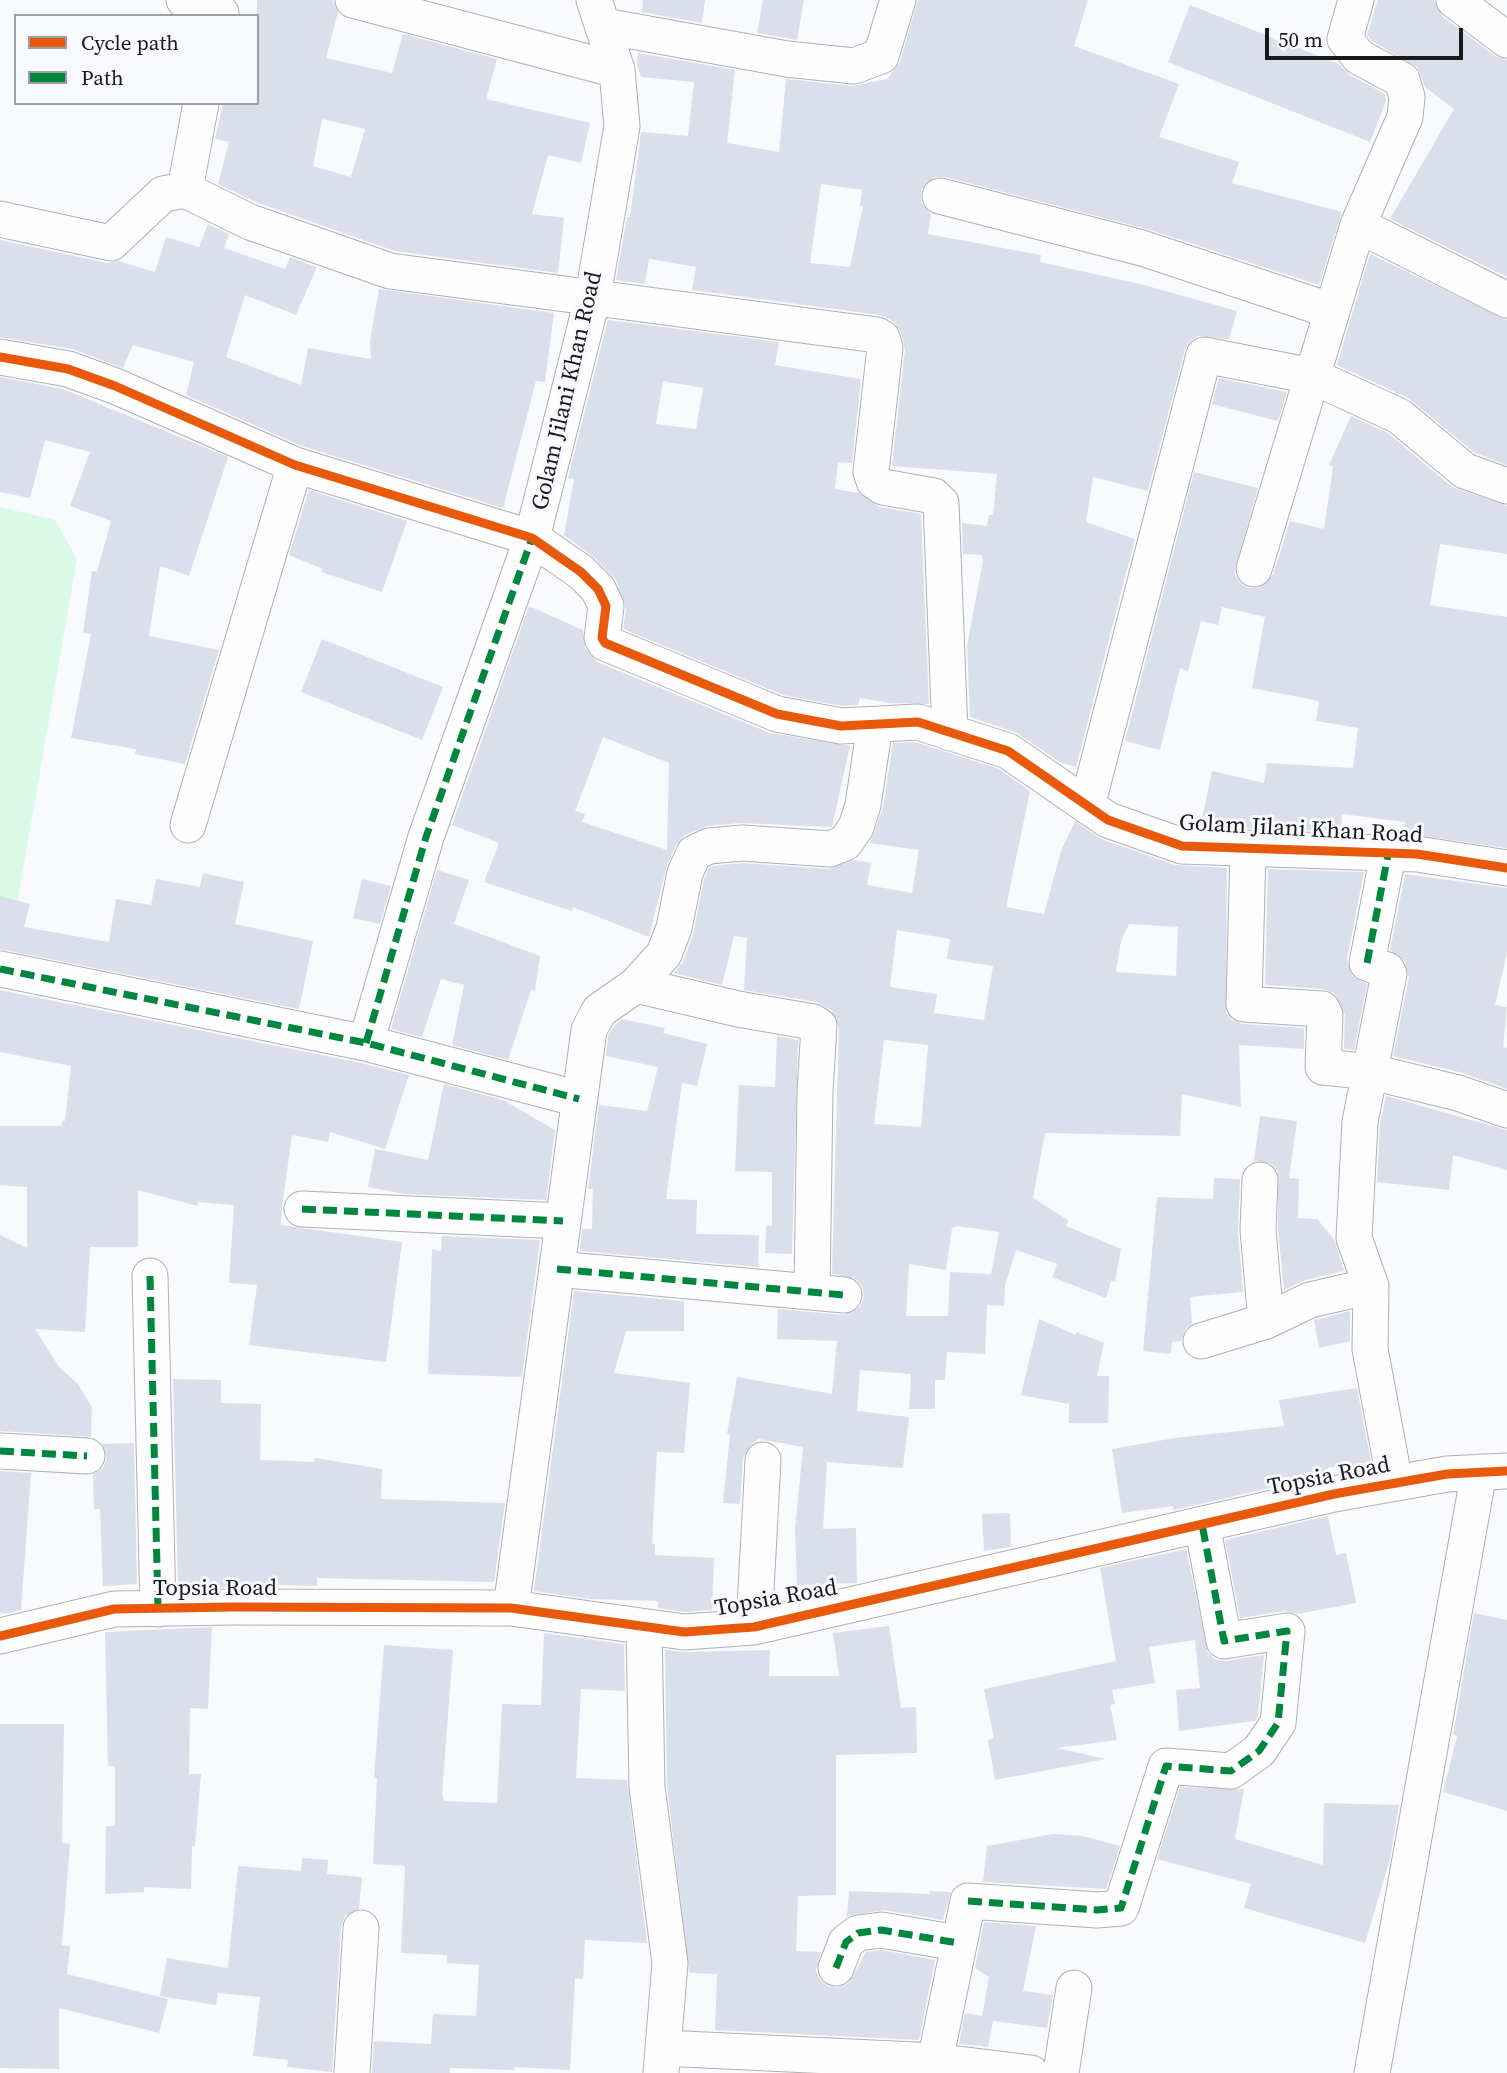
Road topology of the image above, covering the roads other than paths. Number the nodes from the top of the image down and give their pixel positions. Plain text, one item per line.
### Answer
1 (184, 0) edge
2 (353, 0) edge
3 (898, 0) edge
4 (1356, 0) edge
5 (1454, 0) edge
6 (222, 10) edge
7 (599, 13) edge
8 (1507, 40) edge
9 (617, 70) junction
10 (201, 105) edge
11 (185, 190) junction
12 (940, 196) dead end
13 (0, 219) edge
14 (1358, 225) junction
15 (593, 296) junction
16 (1507, 300) edge
17 (1332, 311) junction
18 (0, 357) edge
19 (1312, 376) junction
20 (295, 465) junction
21 (1507, 486) edge
22 (532, 538) junction
23 (1254, 569) dead end
24 (875, 725) junction
25 (950, 733) junction
26 (1087, 806) junction
27 (188, 825) dead end
28 (1248, 850) junction
29 (1388, 855) junction
30 (1507, 868) edge
31 (0, 969) edge
32 (636, 985) junction
33 (366, 1043) junction
34 (1372, 1072) junction
35 (579, 1099) junction
36 (1507, 1110) edge
37 (1260, 1180) dead end
38 (302, 1209) dead end
39 (563, 1221) junction
40 (557, 1269) junction
41 (150, 1276) dead end
42 (1371, 1286) junction
43 (1266, 1321) junction
44 (1201, 1341) dead end
45 (0, 1451) edge
46 (87, 1456) dead end
47 (764, 1460) dead end
48 (1493, 1472) edge
49 (1395, 1483) junction
50 (1202, 1524) junction
51 (511, 1608) junction
52 (158, 1609) junction
53 (754, 1627) junction
54 (644, 1628) junction
55 (0, 1636) edge
56 (361, 1928) dead end
57 (958, 1943) junction
58 (836, 1968) dead end
59 (1074, 1988) dead end
60 (662, 2060) edge
61 (935, 2061) junction
62 (352, 2073) edge
63 (1031, 2073) edge
64 (1061, 2073) edge
65 (1372, 2073) edge

1 - 6 street
2 - 9 street
3 - 7 street
4 - 14 street
5 - 8 street
7 - 9 street, Golam Jilani Khan Road
9 - 15 street, Golam Jilani Khan Road
10 - 11 street
11 - 13 street
11 - 15 street
12 - 17 street
14 - 16 street
14 - 17 street
15 - 22 street, Golam Jilani Khan Road
15 - 25 street
17 - 19 street
18 - 20 street
19 - 21 street
19 - 23 street
19 - 26 street
20 - 22 street
20 - 27 street
22 - 24 street, Golam Jilani Khan Road
22 - 33 street
24 - 25 street, Golam Jilani Khan Road
24 - 32 street
25 - 26 street, Golam Jilani Khan Road
26 - 28 street, Golam Jilani Khan Road
28 - 29 street, Golam Jilani Khan Road
28 - 34 street
29 - 30 street, Golam Jilani Khan Road
29 - 34 street
31 - 33 street
32 - 35 street
32 - 40 street
33 - 35 street
34 - 36 street
34 - 42 street
35 - 39 street
37 - 43 street
38 - 39 street
39 - 40 street
40 - 51 street
41 - 52 street
42 - 43 street
42 - 49 street
43 - 44 street
45 - 46 street
47 - 53 street
48 - 49 street, Topsia Road
48 - 65 street
49 - 50 street, Topsia Road
50 - 53 street, Topsia Road
50 - 57 street
51 - 52 street, Topsia Road
51 - 54 street, Topsia Road
52 - 55 street, Topsia Road
53 - 54 street, Topsia Road
54 - 60 street
56 - 62 street
57 - 58 street
57 - 61 street
59 - 64 street
60 - 61 street
61 - 63 street

